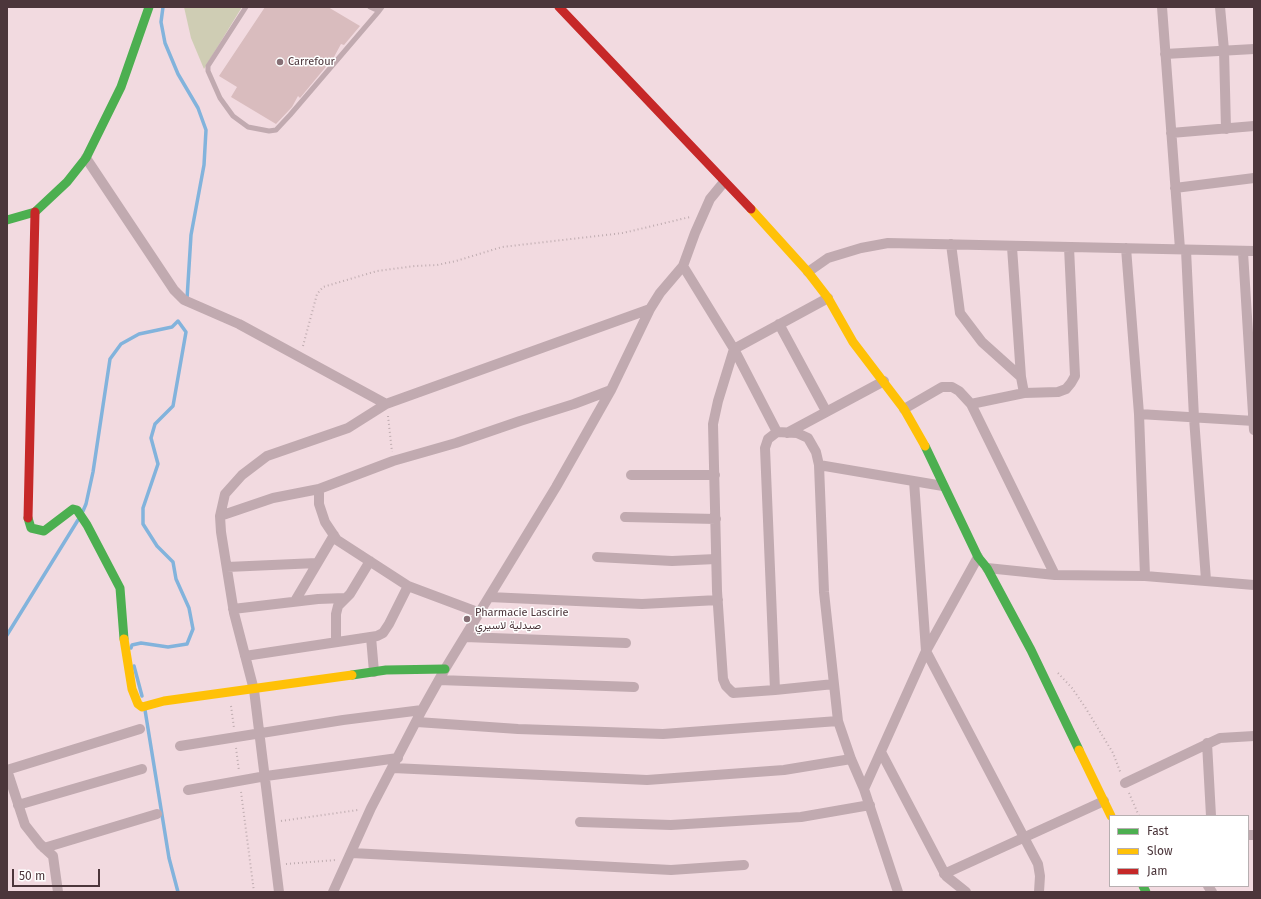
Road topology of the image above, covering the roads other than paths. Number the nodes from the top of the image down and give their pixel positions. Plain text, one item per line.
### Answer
1 (149, 7) edge
2 (246, 7) edge
3 (370, 7) edge
4 (559, 7) edge
5 (1162, 7) edge
6 (1220, 7) edge
7 (380, 9) edge
8 (1254, 48) edge
9 (1224, 50) junction
10 (1165, 54) junction
11 (1254, 126) edge
12 (1226, 129) junction
13 (1171, 133) junction
14 (86, 158) junction
15 (1254, 178) edge
16 (724, 182) junction
17 (1175, 188) junction
18 (35, 212) junction
19 (7, 220) edge
20 (951, 244) junction
21 (1012, 247) junction
22 (1069, 247) junction
23 (1126, 248) junction
24 (1183, 249) junction
25 (1254, 251) edge
26 (1243, 252) junction
27 (683, 266) junction
28 (808, 272) junction
29 (828, 298) junction
30 (650, 309) junction
31 (779, 324) junction
32 (734, 349) junction
33 (1021, 377) junction
34 (884, 380) junction
35 (611, 390) junction
36 (1024, 393) junction
37 (386, 404) junction
38 (971, 404) junction
39 (904, 409) junction
40 (826, 411) junction
41 (1139, 414) junction
42 (1194, 418) junction
43 (1254, 422) edge
44 (1254, 430) edge
45 (782, 433) junction
46 (819, 465) junction
47 (630, 475) dead end
48 (715, 475) junction
49 (914, 481) junction
50 (943, 486) junction
51 (319, 489) junction
52 (220, 516) junction
53 (625, 517) dead end
54 (716, 519) junction
55 (334, 535) junction
56 (598, 557) dead end
57 (978, 557) junction
58 (716, 559) junction
59 (370, 561) junction
60 (317, 564) junction
61 (227, 567) junction
62 (987, 568) junction
63 (1055, 574) junction
64 (1145, 576) junction
65 (1206, 580) junction
66 (1254, 585) edge
67 (408, 586) junction
68 (489, 597) junction
69 (345, 598) junction
70 (718, 600) junction
71 (295, 602) junction
72 (233, 609) junction
73 (480, 613) junction
74 (372, 637) junction
75 (465, 638) junction
76 (336, 642) junction
77 (626, 643) dead end
78 (926, 651) junction
79 (245, 656) junction
80 (445, 669) junction
81 (374, 672) junction
82 (439, 680) junction
83 (834, 684) junction
84 (634, 687) dead end
85 (254, 690) junction
86 (775, 690) junction
87 (422, 710) junction
88 (838, 721) junction
89 (417, 722) junction
90 (140, 729) dead end
91 (261, 733) junction
92 (1254, 736) edge
93 (1207, 743) junction
94 (180, 746) dead end
95 (881, 752) junction
96 (398, 758) junction
97 (851, 759) junction
98 (393, 768) junction
99 (142, 769) dead end
100 (7, 770) edge
101 (266, 776) junction
102 (1125, 783) road end
103 (864, 789) junction
104 (188, 790) dead end
105 (1104, 801) junction
106 (18, 805) junction
107 (870, 805) junction
108 (157, 814) dead end
109 (1111, 815) edge
110 (1211, 815) edge
111 (580, 822) dead end
112 (1025, 837) junction
113 (44, 848) junction
114 (350, 856) junction
115 (744, 865) dead end
116 (944, 874) junction
117 (58, 892) edge
118 (279, 892) edge
119 (332, 892) edge
120 (898, 892) edge
121 (966, 892) edge
122 (1039, 892) edge

1 - 14 street
2 - 7 lane
3 - 7 lane
4 - 16 street
5 - 10 street
6 - 9 street
8 - 9 street
9 - 10 street
9 - 12 street
10 - 13 street
11 - 12 street
12 - 13 street
13 - 17 street
14 - 18 street
14 - 37 street
15 - 17 street
16 - 27 street
16 - 28 street
17 - 24 street
18 - 19 street
18 - 85 street
20 - 21 street
20 - 28 street
20 - 33 street
21 - 22 street
21 - 33 street
22 - 23 street
22 - 36 street
23 - 24 street
23 - 41 street
24 - 26 street
24 - 42 street
25 - 26 street
26 - 43 street
27 - 30 street
27 - 32 street
28 - 29 street
29 - 31 street
29 - 34 street
30 - 35 street
30 - 37 street
31 - 32 street
31 - 40 street
32 - 45 street
32 - 48 street
33 - 36 street
34 - 39 street
34 - 40 street
35 - 51 street
35 - 68 street
36 - 38 street
37 - 52 street
38 - 39 street
38 - 63 street
39 - 50 street
40 - 45 street
41 - 42 street
41 - 64 street
42 - 43 street
42 - 65 street
43 - 44 street
45 - 46 street
45 - 86 street
46 - 49 street
46 - 83 street
47 - 48 street
48 - 54 street
49 - 50 street
49 - 78 street
50 - 57 street
51 - 52 street
51 - 55 street
52 - 61 street
53 - 54 street
54 - 58 street
55 - 59 street
55 - 60 street
56 - 58 street
57 - 62 street
57 - 78 street
58 - 70 street
59 - 67 street
59 - 69 street
60 - 61 street
60 - 71 street
61 - 72 street
62 - 63 street
62 - 105 street
63 - 64 street
64 - 65 street
65 - 66 street
67 - 73 street
67 - 74 street
68 - 70 street
68 - 73 street
69 - 71 street
69 - 76 street
70 - 86 street
71 - 72 street
72 - 79 street
73 - 75 street
74 - 76 street
74 - 81 street
75 - 77 street
75 - 80 street
76 - 79 street
78 - 95 street
78 - 112 street
79 - 85 street
80 - 81 street
80 - 82 street
81 - 85 street
82 - 84 street
82 - 87 street
83 - 86 street
83 - 88 street
85 - 91 street
87 - 89 street
87 - 91 street
88 - 89 street
88 - 97 street
89 - 96 street
90 - 100 street
91 - 94 street
91 - 101 street
92 - 93 street
93 - 102 street
93 - 110 street
95 - 103 street
95 - 116 street
96 - 98 street
96 - 101 street
97 - 98 street
97 - 103 street
98 - 114 street
99 - 106 street
100 - 106 street
101 - 104 street
101 - 118 street
103 - 107 street
105 - 109 street
105 - 112 street
106 - 113 street
107 - 111 street
107 - 120 street
108 - 113 street
112 - 116 street
112 - 122 street
113 - 117 street
114 - 115 street
114 - 119 street
116 - 121 street

